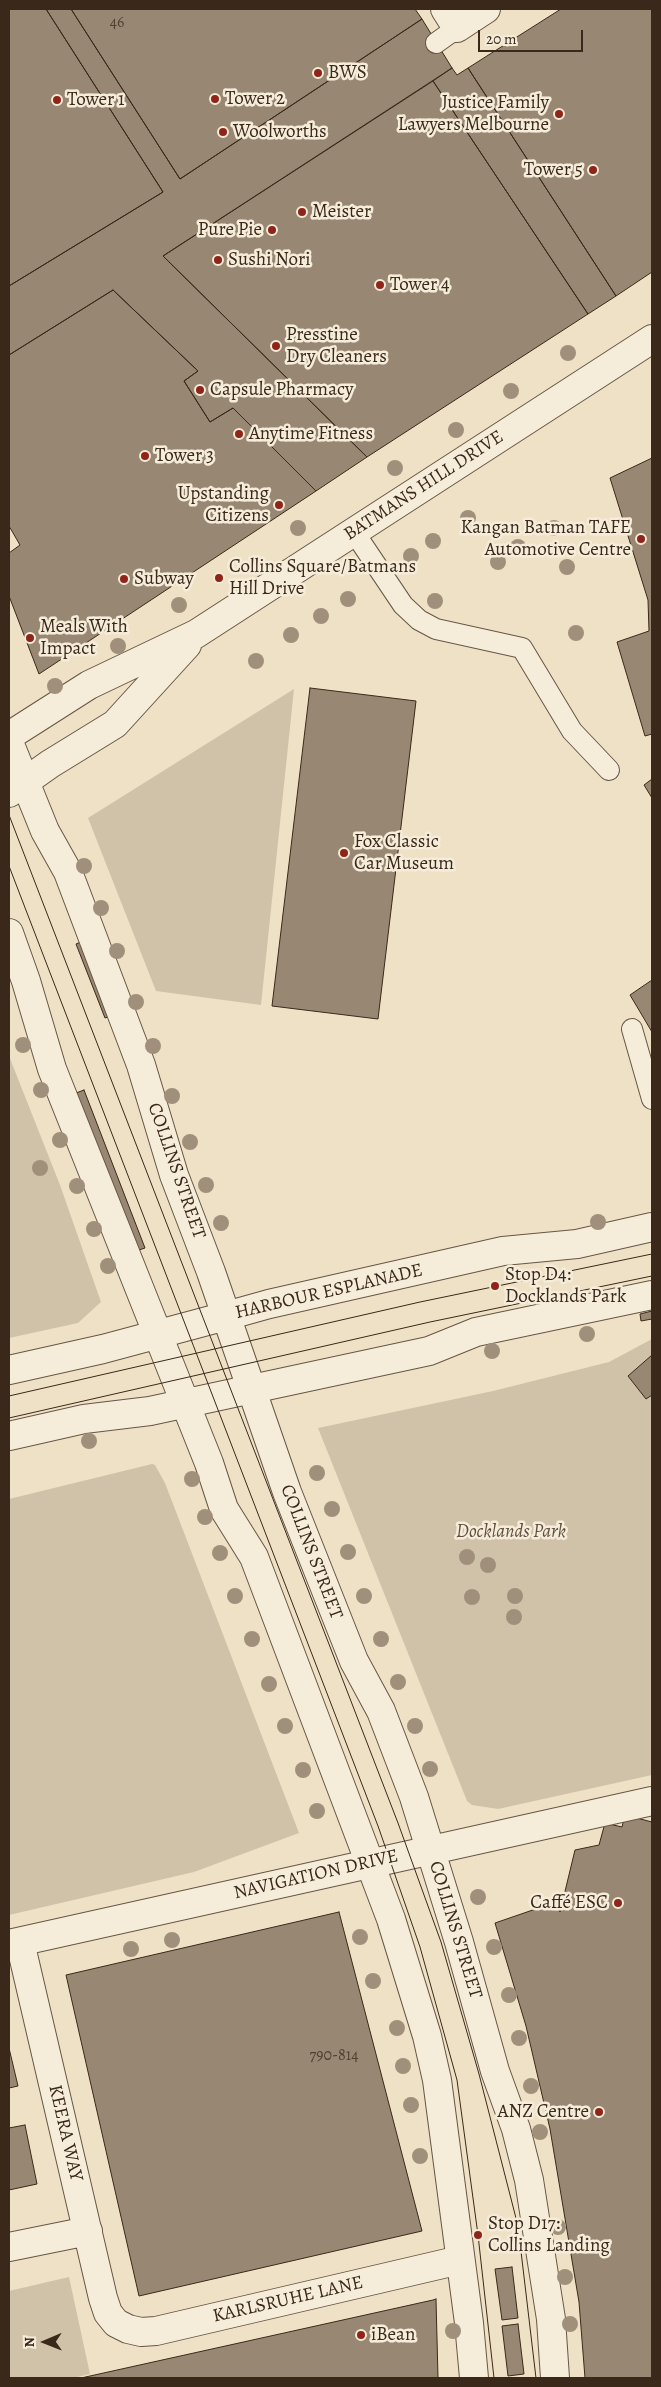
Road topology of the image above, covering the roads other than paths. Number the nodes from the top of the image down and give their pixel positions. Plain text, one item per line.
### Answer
1 (486, 9) edge
2 (446, 26) edge
3 (652, 339) edge
4 (354, 532) junction
5 (196, 634) junction
6 (548, 690) junction
7 (545, 717) dead end
8 (9, 736) edge
9 (9, 742) edge
10 (608, 770) dead end
11 (17, 788) edge
12 (9, 933) edge
13 (632, 1029) dead end
14 (652, 1099) edge
15 (652, 1227) edge
16 (652, 1295) edge
17 (226, 1316) junction
18 (156, 1334) junction
19 (9, 1370) edge
20 (252, 1389) junction
21 (184, 1404) junction
22 (9, 1436) edge
23 (652, 1800) edge
24 (430, 1849) junction
25 (370, 1862) junction
26 (14, 1943) edge
27 (88, 2231) junction
28 (9, 2247) edge
29 (460, 2260) junction
30 (116, 2323) joint
31 (474, 2378) edge
32 (556, 2378) edge

1 - 2 street
3 - 4 street, BATMANS HILL DRIVE
4 - 5 street, BATMANS HILL DRIVE
4 - 6 lane
5 - 8 street, BATMANS HILL DRIVE
5 - 11 street, BATMANS HILL DRIVE
6 - 7 lane
6 - 10 lane
9 - 11 street, COLLINS STREET
11 - 17 street, COLLINS STREET
12 - 18 street
13 - 14 lane
15 - 17 street, HARBOUR ESPLANADE
16 - 20 street
17 - 18 street, HARBOUR ESPLANADE
17 - 20 street, COLLINS STREET
18 - 19 street, HARBOUR ESPLANADE
18 - 21 street
20 - 21 street
20 - 24 street, COLLINS STREET
21 - 22 street
21 - 25 street
23 - 24 street, NAVIGATION DRIVE
24 - 25 street, NAVIGATION DRIVE
24 - 32 street, COLLINS STREET
25 - 26 street, NAVIGATION DRIVE
25 - 29 street
26 - 27 street, KEERA WAY
27 - 28 street
27 - 30 street, KEERA WAY
29 - 30 street, KARLSRUHE LANE
29 - 31 street

